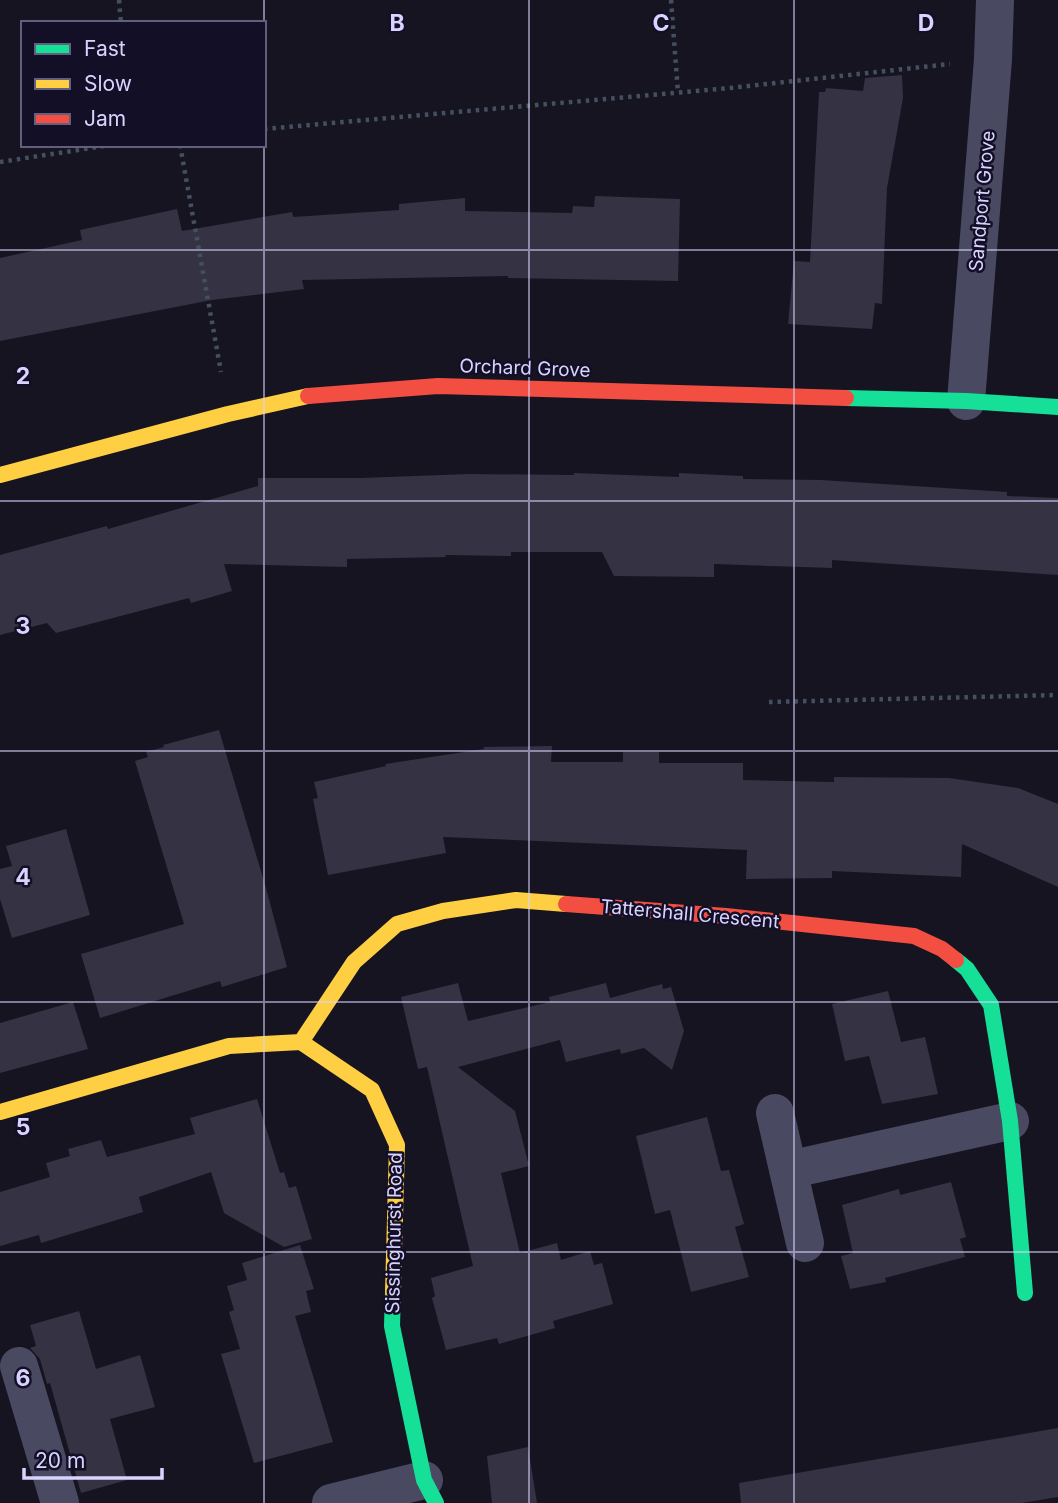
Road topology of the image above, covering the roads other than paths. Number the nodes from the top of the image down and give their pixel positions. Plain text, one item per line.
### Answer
1 (995, 0) edge
2 (966, 401) junction
3 (1058, 407) edge
4 (0, 475) edge
5 (301, 1042) junction
6 (0, 1112) edge
7 (775, 1113) dead end
8 (1010, 1121) junction
9 (788, 1170) junction
10 (806, 1243) dead end
11 (1025, 1293) dead end
12 (19, 1366) dead end
13 (430, 1491) edge
14 (60, 1503) edge
15 (331, 1503) edge

1 - 2 street, Sandport Grove
2 - 3 street, Orchard Grove
2 - 4 street, Orchard Grove
5 - 6 street
5 - 8 street, Tattershall Crescent
5 - 13 street, Sissinghurst Road
7 - 9 street
8 - 9 street
8 - 11 street, Tattershall Crescent
9 - 10 street
12 - 14 street
13 - 15 street, Sissinghurst Road

